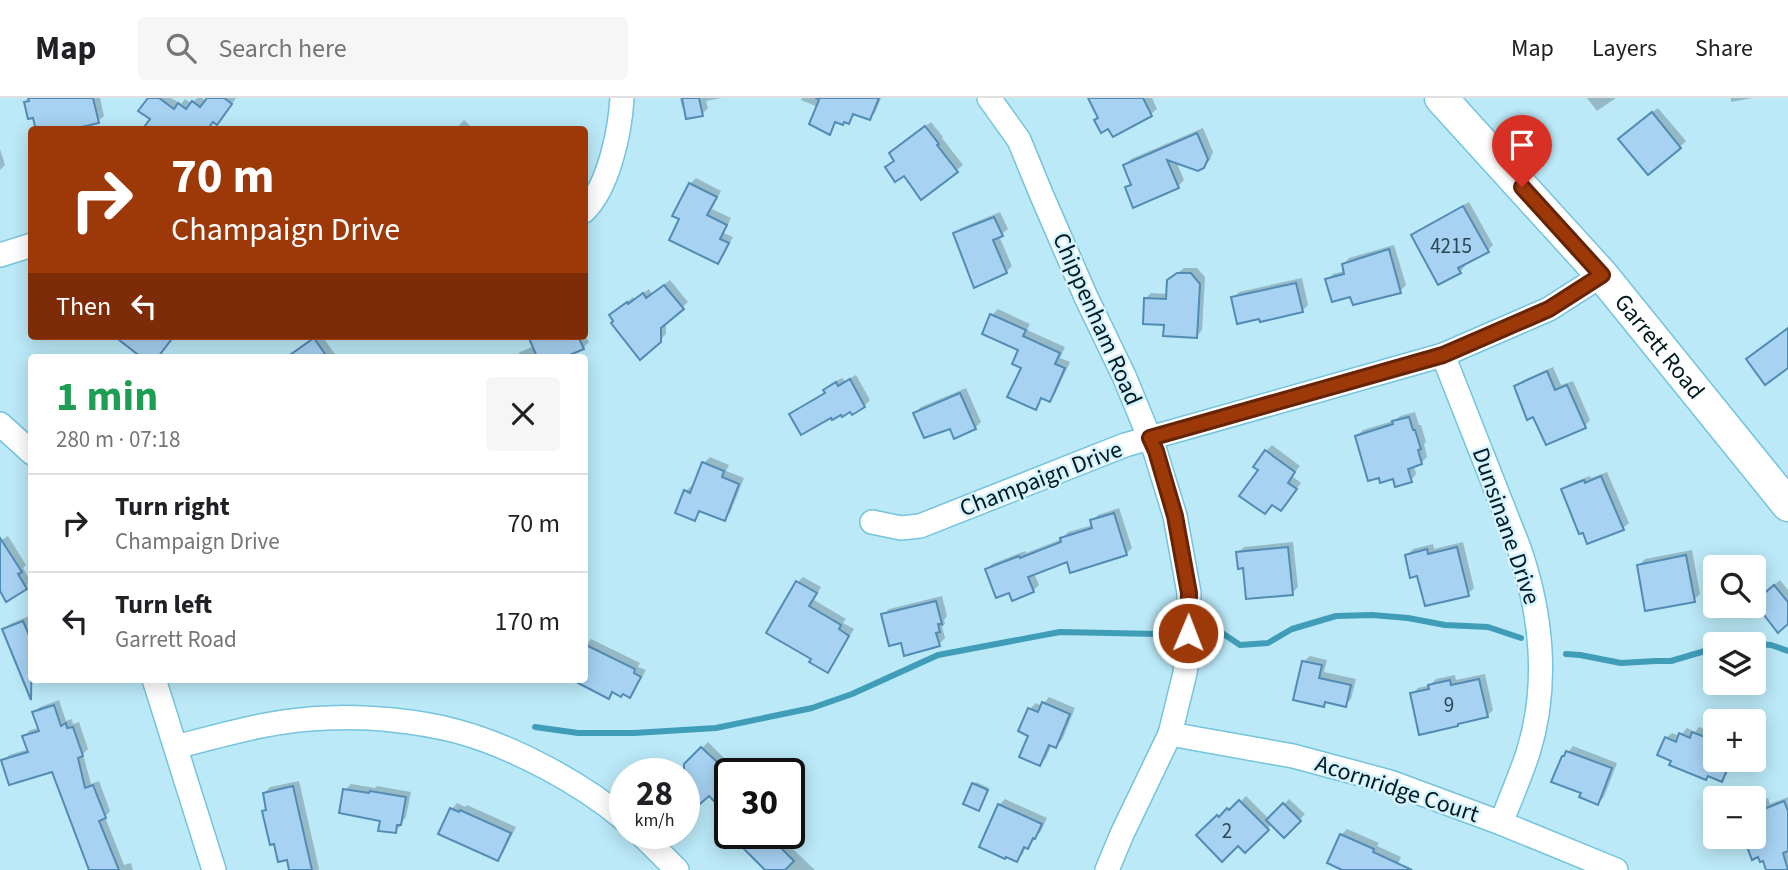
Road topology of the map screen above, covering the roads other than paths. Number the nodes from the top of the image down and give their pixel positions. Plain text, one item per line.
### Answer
1 (622, 98) edge
2 (989, 98) edge
3 (1441, 98) edge
4 (588, 207) edge
5 (28, 246) edge
6 (0, 255) edge
7 (1602, 275) junction
8 (1443, 355) junction
9 (0, 424) edge
10 (1150, 438) junction
11 (28, 449) edge
12 (1788, 505) edge
13 (872, 522) dead end
14 (155, 683) edge
15 (1170, 734) junction
16 (176, 747) junction
17 (609, 808) edge
18 (1501, 823) junction
19 (656, 849) edge
20 (214, 870) edge
21 (677, 870) edge
22 (1107, 870) edge
23 (1616, 870) edge

1 - 4 street
2 - 10 street, Chippenham Road
3 - 7 street, Garrett Road
5 - 6 street
7 - 8 street, Champaign Drive
7 - 12 street, Garrett Road
8 - 10 street, Champaign Drive
8 - 18 street, Dunsinane Drive
9 - 11 street
10 - 13 street, Champaign Drive
10 - 15 street, Chippenham Road
14 - 16 street
15 - 18 street, Acornridge Court
15 - 22 street, Chippenham Road
16 - 17 street
16 - 20 street
18 - 23 street, Acornridge Court
19 - 21 street

